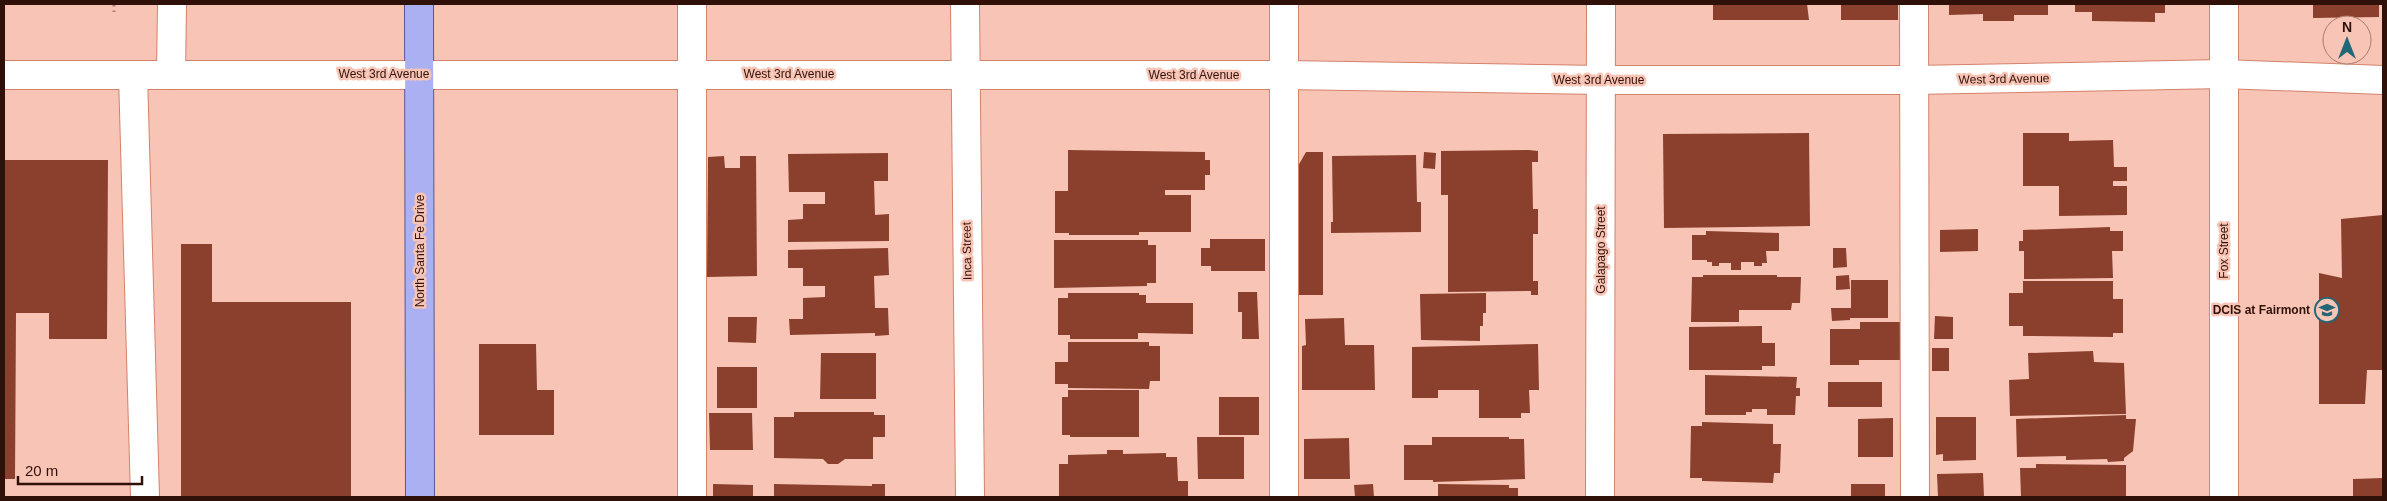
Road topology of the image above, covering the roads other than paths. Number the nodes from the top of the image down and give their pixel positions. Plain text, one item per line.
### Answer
1 (172, 4) edge
2 (419, 4) edge
3 (692, 4) edge
4 (966, 4) edge
5 (1284, 4) edge
6 (1601, 4) edge
7 (1914, 4) edge
8 (2224, 4) edge
9 (692, 73) junction
10 (419, 74) junction
11 (2224, 74) junction
12 (4, 75) edge
13 (133, 75) junction
14 (171, 75) junction
15 (966, 75) junction
16 (1284, 75) junction
17 (1601, 80) junction
18 (1914, 80) junction
19 (2383, 80) edge
20 (145, 497) edge
21 (420, 497) edge
22 (692, 497) edge
23 (970, 497) edge
24 (1284, 497) edge
25 (1600, 497) edge
26 (1915, 497) edge
27 (2224, 497) edge

1 - 14 street
2 - 10 main road, North Santa Fe Drive
3 - 9 street
4 - 15 street, Inca Street
5 - 16 street
6 - 17 street, Galapago Street
7 - 18 street
8 - 11 street, Fox Street
9 - 10 street, West 3rd Avenue
9 - 15 street, West 3rd Avenue
9 - 22 street
10 - 14 street, West 3rd Avenue
10 - 21 main road, North Santa Fe Drive
11 - 18 street, West 3rd Avenue
11 - 19 street, West 3rd Avenue
11 - 27 street, Fox Street
12 - 13 street, West 3rd Avenue
13 - 14 street, West 3rd Avenue
13 - 20 street
15 - 16 street, West 3rd Avenue
15 - 23 street, Inca Street
16 - 17 street, West 3rd Avenue
16 - 24 street
17 - 18 street, West 3rd Avenue
17 - 25 street, Galapago Street
18 - 26 street

